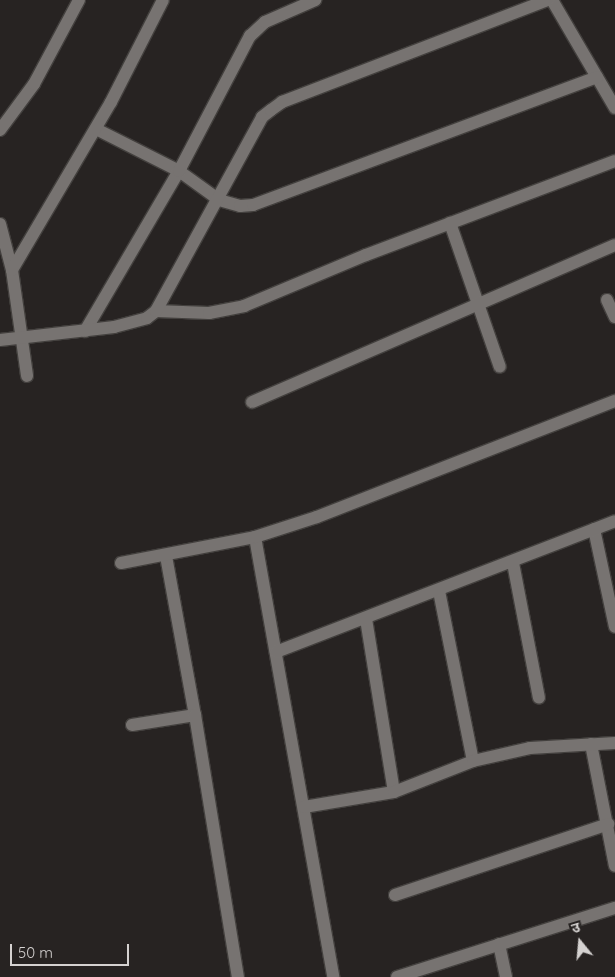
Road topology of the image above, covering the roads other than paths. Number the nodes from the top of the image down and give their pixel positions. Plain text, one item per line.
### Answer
1 (79, 0) edge
2 (163, 0) edge
3 (315, 0) edge
4 (548, 0) edge
5 (552, 0) edge
6 (597, 77) junction
7 (615, 108) edge
8 (96, 129) junction
9 (0, 130) edge
10 (615, 161) edge
11 (179, 171) junction
12 (219, 200) junction
13 (450, 223) junction
14 (0, 224) edge
15 (615, 245) edge
16 (12, 270) junction
17 (607, 300) dead end
18 (479, 304) junction
19 (156, 311) junction
20 (615, 317) edge
21 (85, 331) junction
22 (20, 338) junction
23 (0, 340) edge
24 (500, 367) dead end
25 (27, 376) dead end
26 (252, 402) dead end
27 (615, 402) edge
28 (615, 521) edge
29 (594, 529) junction
30 (256, 537) junction
31 (166, 556) junction
32 (513, 562) junction
33 (121, 563) dead end
34 (440, 591) junction
35 (366, 619) junction
36 (615, 627) edge
37 (276, 652) junction
38 (539, 698) dead end
39 (195, 715) junction
40 (132, 725) dead end
41 (615, 742) edge
42 (591, 744) junction
43 (473, 761) junction
44 (394, 792) junction
45 (304, 807) junction
46 (608, 824) junction
47 (615, 866) edge
48 (395, 895) dead end
49 (615, 908) edge
50 (499, 944) junction
51 (238, 977) edge
52 (333, 977) edge
53 (397, 977) edge
54 (506, 977) edge

1 - 9 street
2 - 8 street
3 - 11 street
4 - 12 street
5 - 6 street
6 - 7 street
6 - 12 street
8 - 11 street
8 - 16 street
10 - 13 street
11 - 12 street
11 - 21 street
12 - 19 street
13 - 18 street
13 - 19 street
14 - 16 street
15 - 18 street
16 - 22 street
17 - 20 street
18 - 24 street
18 - 26 street
19 - 21 street
21 - 22 street
22 - 23 street
22 - 25 street
27 - 30 street
28 - 29 street
29 - 32 street
29 - 36 street
30 - 31 street
30 - 37 street
31 - 33 street
31 - 39 street
32 - 34 street
32 - 38 street
34 - 35 street
34 - 43 street
35 - 37 street
35 - 44 street
37 - 45 street
39 - 40 street
39 - 51 street
41 - 42 street
42 - 43 street
42 - 46 street
43 - 44 street
44 - 45 street
45 - 52 street
46 - 47 street
46 - 48 street
49 - 50 street
50 - 53 street
50 - 54 street

